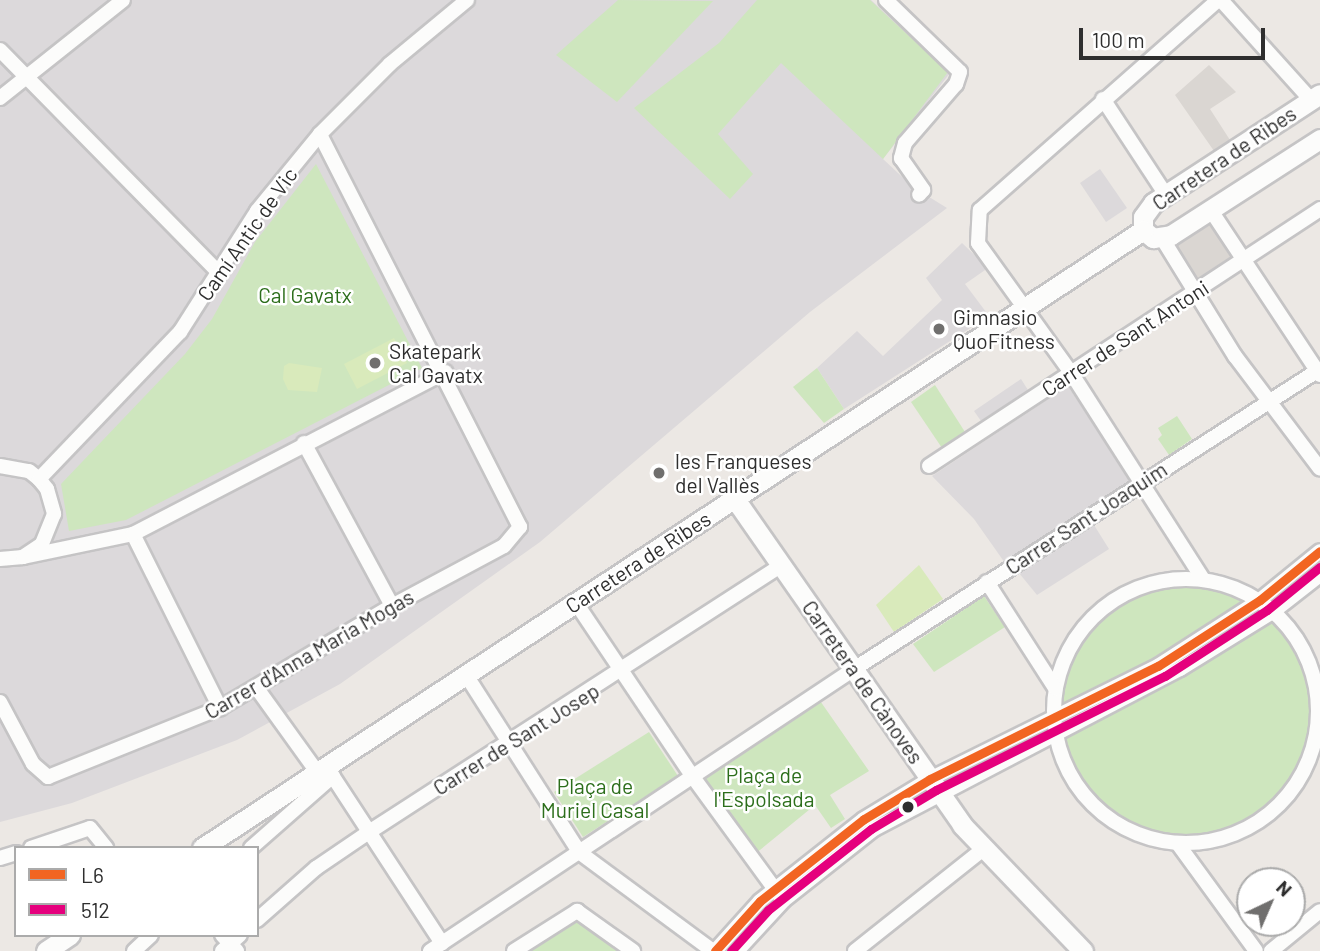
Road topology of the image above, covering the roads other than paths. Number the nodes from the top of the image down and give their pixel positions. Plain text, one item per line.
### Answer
1 (122, 0) edge
2 (467, 0) edge
3 (886, 0) edge
4 (1219, 0) edge
5 (0, 50) edge
6 (26, 77) junction
7 (1316, 97) edge
8 (0, 98) edge
9 (1103, 99) junction
10 (320, 134) junction
11 (1320, 139) edge
12 (919, 195) dead end
13 (1166, 195) junction
14 (1210, 209) junction
15 (1320, 209) edge
16 (1143, 230) junction
17 (1162, 238) junction
18 (1244, 260) junction
19 (217, 271) junction
20 (1195, 292) junction
21 (1026, 307) junction
22 (445, 372) junction
23 (1319, 372) edge
24 (1072, 374) junction
25 (1269, 402) junction
26 (304, 443) junction
27 (0, 466) edge
28 (929, 466) dead end
29 (1320, 469) edge
30 (39, 479) junction
31 (1139, 483) junction
32 (735, 499) junction
33 (51, 530) junction
34 (133, 534) junction
35 (80, 546) junction
36 (1320, 551) edge
37 (23, 557) junction
38 (0, 559) edge
39 (781, 565) junction
40 (1320, 575) edge
41 (1203, 579) junction
42 (987, 582) junction
43 (1260, 600) junction
44 (576, 603) junction
45 (392, 606) junction
46 (1274, 611) junction
47 (853, 669) junction
48 (622, 673) junction
49 (466, 675) junction
50 (256, 687) junction
51 (1055, 688) junction
52 (0, 702) edge
53 (220, 708) junction
54 (1053, 717) junction
55 (1056, 735) junction
56 (1318, 739) edge
57 (509, 743) junction
58 (326, 772) junction
59 (693, 777) junction
60 (935, 786) junction
61 (369, 832) junction
62 (1178, 844) junction
63 (37, 846) edge
64 (104, 846) edge
65 (205, 846) edge
66 (253, 846) edge
67 (982, 850) junction
68 (579, 852) junction
69 (779, 895) junction
70 (1320, 911) edge
71 (259, 918) edge
72 (66, 937) edge
73 (149, 937) edge
74 (436, 947) edge
75 (136, 950) edge
76 (46, 951) edge
77 (514, 951) edge
78 (634, 951) edge
79 (714, 951) edge
80 (737, 951) edge
81 (855, 951) edge
82 (1083, 951) edge
83 (1256, 951) edge
84 (1270, 951) edge

1 - 6 street
2 - 10 street, Camí Antic de Vic
3 - 12 street
4 - 7 street
4 - 9 street
5 - 6 street
6 - 8 street
6 - 19 street
7 - 13 street, Carretera de Ribes
9 - 13 street
9 - 21 street
10 - 19 street, Camí Antic de Vic
10 - 22 street
11 - 14 street, Carretera de Ribes
13 - 16 street, Carretera de Ribes
14 - 17 street, Carretera de Ribes
14 - 18 street
15 - 18 street, Carrer de Sant Antoni
16 - 17 street, Carretera de Ribes
16 - 21 street, Carretera de Ribes
17 - 20 street
18 - 20 street, Carrer de Sant Antoni
18 - 23 street
19 - 30 street, Camí Antic de Vic
20 - 24 street, Carrer de Sant Antoni
20 - 25 street
21 - 24 street
21 - 32 street, Carretera de Ribes
22 - 26 street
22 - 45 street, Carrer d'Anna Maria Mogas
23 - 25 street, Carrer Sant Joaquim
24 - 28 street, Carrer de Sant Antoni
24 - 31 street
25 - 29 street
25 - 31 street, Carrer Sant Joaquim
26 - 34 street
26 - 45 street
27 - 30 street
30 - 33 street
31 - 41 street
31 - 42 street, Carrer Sant Joaquim
32 - 39 street, Carretera de Cànoves
32 - 44 street, Carretera de Ribes
33 - 35 street
33 - 37 street
34 - 35 street
34 - 53 street
35 - 37 street
36 - 43 street
37 - 38 street
39 - 47 street, Carretera de Cànoves
39 - 48 street, Carrer de Sant Josep
40 - 46 street
41 - 43 street
41 - 51 street
42 - 47 street, Carrer Sant Joaquim
42 - 51 street
43 - 46 street
43 - 54 street
44 - 48 street
44 - 49 street, Carretera de Ribes
45 - 50 street, Carrer d'Anna Maria Mogas
46 - 55 street
46 - 56 street
47 - 59 street, Carrer Sant Joaquim
47 - 60 street, Carretera de Cànoves
48 - 57 street, Carrer de Sant Josep
48 - 59 street
49 - 57 street
49 - 58 street, Carretera de Ribes
50 - 53 street, Carrer d'Anna Maria Mogas
50 - 58 street
51 - 54 street
52 - 53 street, Carrer d'Anna Maria Mogas
54 - 55 street
54 - 60 street
55 - 60 street
55 - 62 street
56 - 62 street
57 - 61 street, Carrer de Sant Josep
57 - 68 street
58 - 61 street
58 - 65 street, Carretera de Ribes
58 - 66 street
59 - 68 street, Carrer Sant Joaquim
59 - 69 street
60 - 67 street, Carretera de Cànoves
60 - 69 street
61 - 71 street, Carrer de Sant Josep
61 - 74 street
62 - 83 street
63 - 64 street
67 - 81 street
67 - 82 street, Carretera de Cànoves
68 - 74 street, Carrer Sant Joaquim
68 - 79 street
69 - 79 street
69 - 80 street
70 - 84 street
72 - 76 street
73 - 75 street
77 - 78 street

